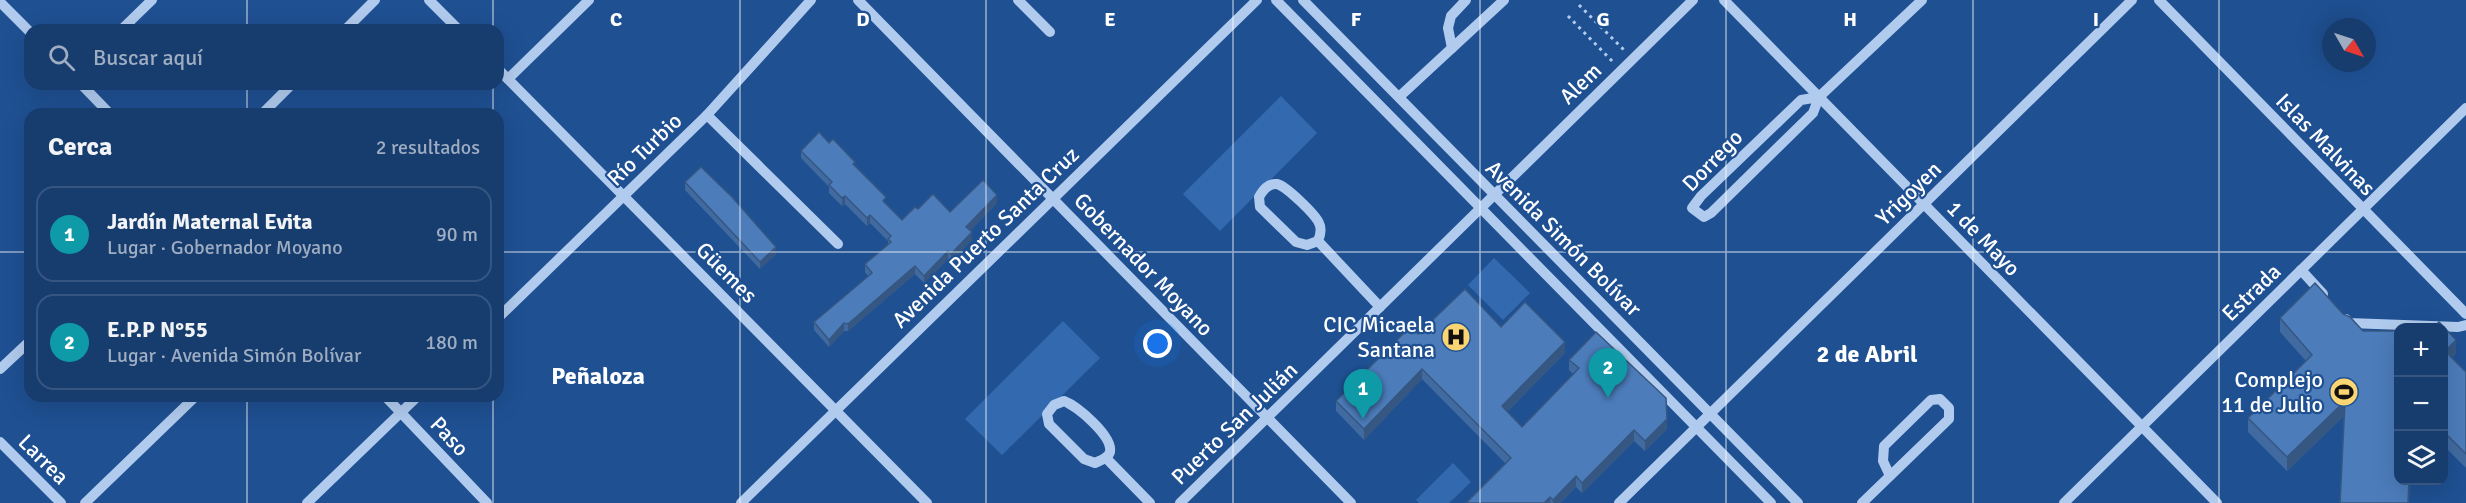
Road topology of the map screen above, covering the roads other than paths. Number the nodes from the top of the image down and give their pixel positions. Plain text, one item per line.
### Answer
1 (152, 0) edge
2 (375, 0) edge
3 (429, 0) edge
4 (589, 0) edge
5 (811, 0) edge
6 (858, 0) edge
7 (1018, 0) edge
8 (1257, 0) edge
9 (1276, 0) edge
10 (1303, 0) edge
11 (1466, 0) edge
12 (1504, 0) edge
13 (1693, 0) edge
14 (1724, 0) edge
15 (1922, 0) edge
16 (2132, 0) edge
17 (2159, 0) edge
18 (0, 2) edge
19 (127, 24) edge
20 (351, 24) edge
21 (453, 24) edge
22 (24, 26) edge
23 (1050, 32) dead end
24 (1452, 48) junction
25 (504, 75) edge
26 (508, 79) junction
27 (87, 90) edge
28 (286, 90) edge
29 (1400, 97) junction
30 (1819, 97) junction
31 (104, 108) edge
32 (268, 108) edge
33 (2466, 108) edge
34 (707, 115) junction
35 (1494, 195) junction
36 (624, 196) junction
37 (1053, 200) junction
38 (1924, 204) junction
39 (1481, 208) junction
40 (2363, 209) junction
41 (1318, 241) junction
42 (838, 244) dead end
43 (2301, 270) junction
44 (2333, 305) edge
45 (1380, 306) junction
46 (504, 312) edge
47 (2341, 314) edge
48 (2466, 314) edge
49 (2466, 325) edge
50 (24, 346) edge
51 (0, 369) edge
52 (190, 402) edge
53 (391, 402) edge
54 (412, 402) edge
55 (834, 410) junction
56 (401, 412) junction
57 (1710, 414) junction
58 (1267, 418) junction
59 (2142, 426) junction
60 (1697, 427) junction
61 (0, 442) edge
62 (1106, 458) junction
63 (1890, 476) junction
64 (61, 503) edge
65 (85, 503) edge
66 (307, 503) edge
67 (487, 503) edge
68 (741, 503) edge
69 (927, 503) edge
70 (1150, 503) edge
71 (1180, 503) edge
72 (1351, 503) edge
73 (1619, 503) edge
74 (1771, 503) edge
75 (1798, 503) edge
76 (1862, 503) edge
77 (2064, 503) edge
78 (2217, 503) edge

1 - 19 street
2 - 20 street
3 - 21 street
4 - 26 street
5 - 34 street, Río Turbio
6 - 37 street, Gobernador Moyano
7 - 23 street
8 - 37 street, Avenida Puerto Santa Cruz
9 - 39 street, Avenida Simón Bolívar
10 - 29 street, Avenida Simón Bolívar
11 - 24 street
12 - 24 street
13 - 35 street, Alem
14 - 30 street, 1 de Mayo
15 - 30 street, Dorrego
16 - 38 street, Yrigoyen
17 - 40 street, Islas Malvinas
18 - 22 street
24 - 29 street
25 - 26 street, Güemes
26 - 36 street, Güemes
27 - 31 street
28 - 32 street
29 - 35 street, Avenida Simón Bolívar
30 - 30 street, Dorrego
30 - 38 street, 1 de Mayo
33 - 40 street, Estrada
34 - 36 street, Río Turbio
34 - 42 street
35 - 39 street, Puerto San Julián
35 - 57 street, Avenida Simón Bolívar
36 - 46 street, Río Turbio
36 - 55 street, Güemes
37 - 55 street, Avenida Puerto Santa Cruz
37 - 58 street, Gobernador Moyano
38 - 57 street, Yrigoyen
38 - 59 street, 1 de Mayo
39 - 45 street, Puerto San Julián
39 - 60 street, Avenida Simón Bolívar
40 - 43 street, Estrada
40 - 48 street, Islas Malvinas
41 - 41 street
41 - 45 street
43 - 44 street
43 - 59 street, Estrada
45 - 58 street, Puerto San Julián
47 - 49 street
50 - 51 street
52 - 65 street
53 - 56 street, Paso
54 - 56 street
55 - 68 street, Avenida Puerto Santa Cruz
55 - 69 street, Güemes
56 - 66 street
56 - 67 street, Paso
57 - 60 street, Yrigoyen
57 - 75 street, Avenida Simón Bolívar
58 - 71 street, Puerto San Julián
58 - 72 street, Gobernador Moyano
59 - 77 street, Estrada
59 - 78 street, 1 de Mayo
60 - 73 street, Yrigoyen
60 - 74 street, Avenida Simón Bolívar
61 - 64 street, Larrea
62 - 62 street
62 - 70 street
63 - 63 street
63 - 76 street

